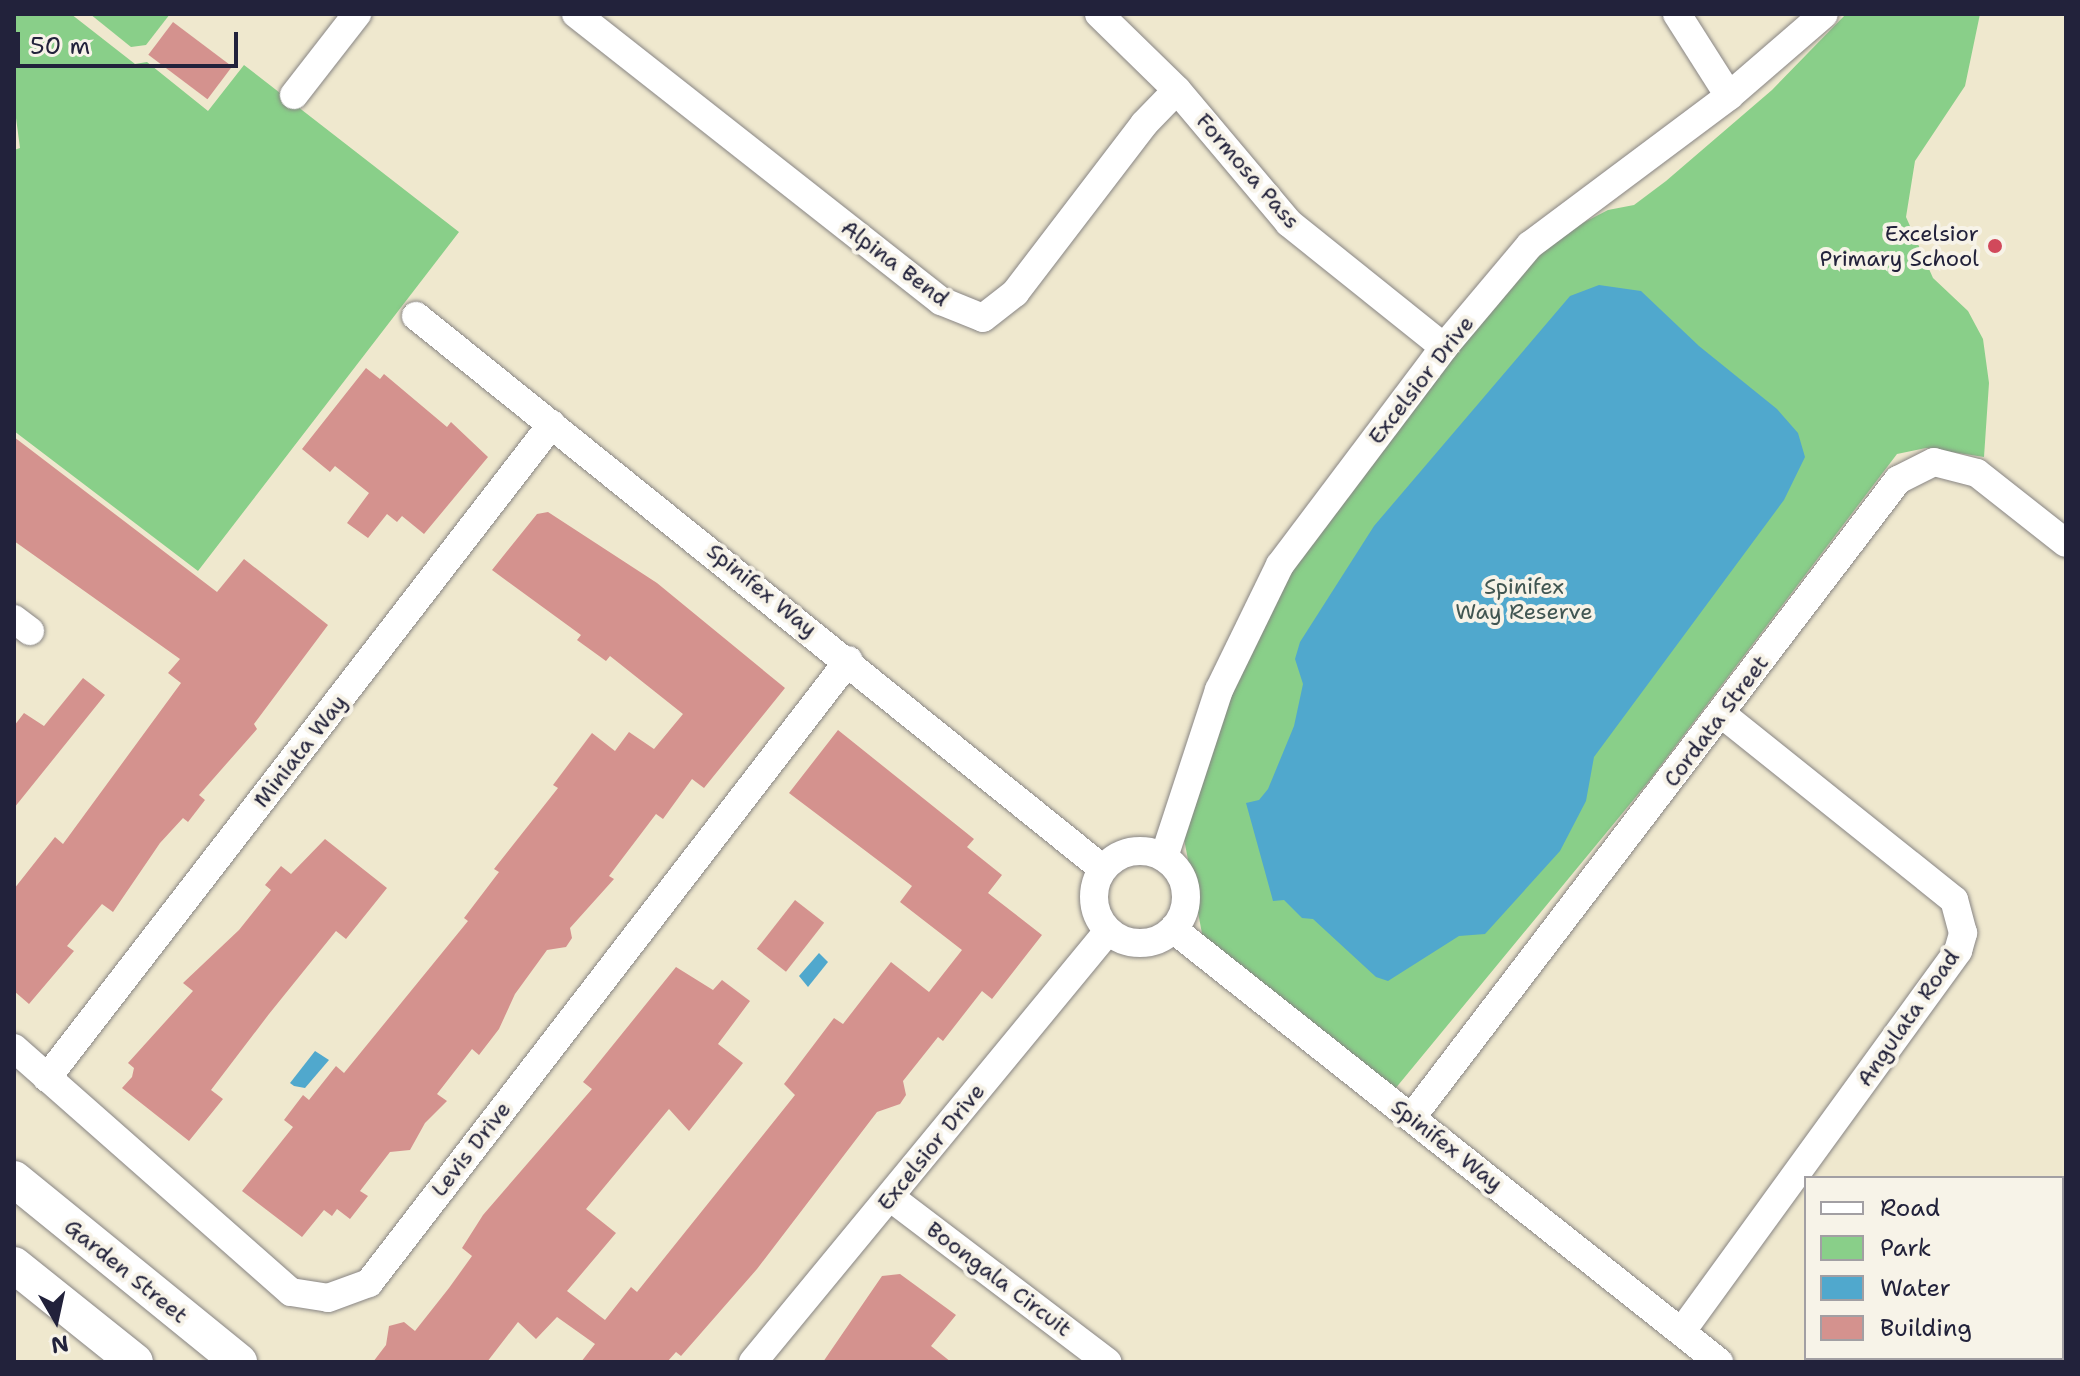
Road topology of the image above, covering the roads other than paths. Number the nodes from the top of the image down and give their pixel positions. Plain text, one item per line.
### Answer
1 (357, 14) edge
2 (576, 14) edge
3 (1099, 14) edge
4 (1677, 14) edge
5 (1824, 14) edge
6 (1177, 90) junction
7 (294, 95) dead end
8 (1729, 96) junction
9 (416, 316) dead end
10 (1444, 347) junction
11 (552, 424) junction
12 (2066, 543) edge
13 (849, 660) junction
14 (1722, 714) junction
15 (1164, 857) junction
16 (1103, 869) junction
17 (1173, 929) junction
18 (1108, 931) junction
19 (14, 1048) edge
20 (47, 1078) junction
21 (1412, 1117) junction
22 (14, 1179) edge
23 (890, 1197) junction
24 (14, 1265) edge
25 (1682, 1331) junction
26 (135, 1362) edge
27 (239, 1362) edge
28 (753, 1362) edge
29 (1107, 1362) edge
30 (1719, 1362) edge

1 - 7 street
2 - 6 street, Alpina Bend
3 - 6 street, Formosa Pass
4 - 8 street
5 - 8 street, Excelsior Drive
6 - 10 street, Formosa Pass
8 - 10 street, Excelsior Drive
9 - 11 street, Spinifex Way
10 - 15 street, Excelsior Drive
11 - 13 street, Spinifex Way
11 - 20 street, Miniata Way
12 - 14 street, Cordata Street
13 - 16 street, Spinifex Way
13 - 20 street, Levis Drive
14 - 21 street, Cordata Street
14 - 25 street, Angulata Road
15 - 16 street
15 - 17 street
16 - 18 street
17 - 18 street
17 - 21 street, Spinifex Way
18 - 23 street, Excelsior Drive
19 - 20 street, Levis Drive
21 - 25 street, Spinifex Way
22 - 27 main road, Garden Street
23 - 28 street, Excelsior Drive
23 - 29 street, Boongala Circuit
24 - 26 main road
25 - 30 street, Spinifex Way

